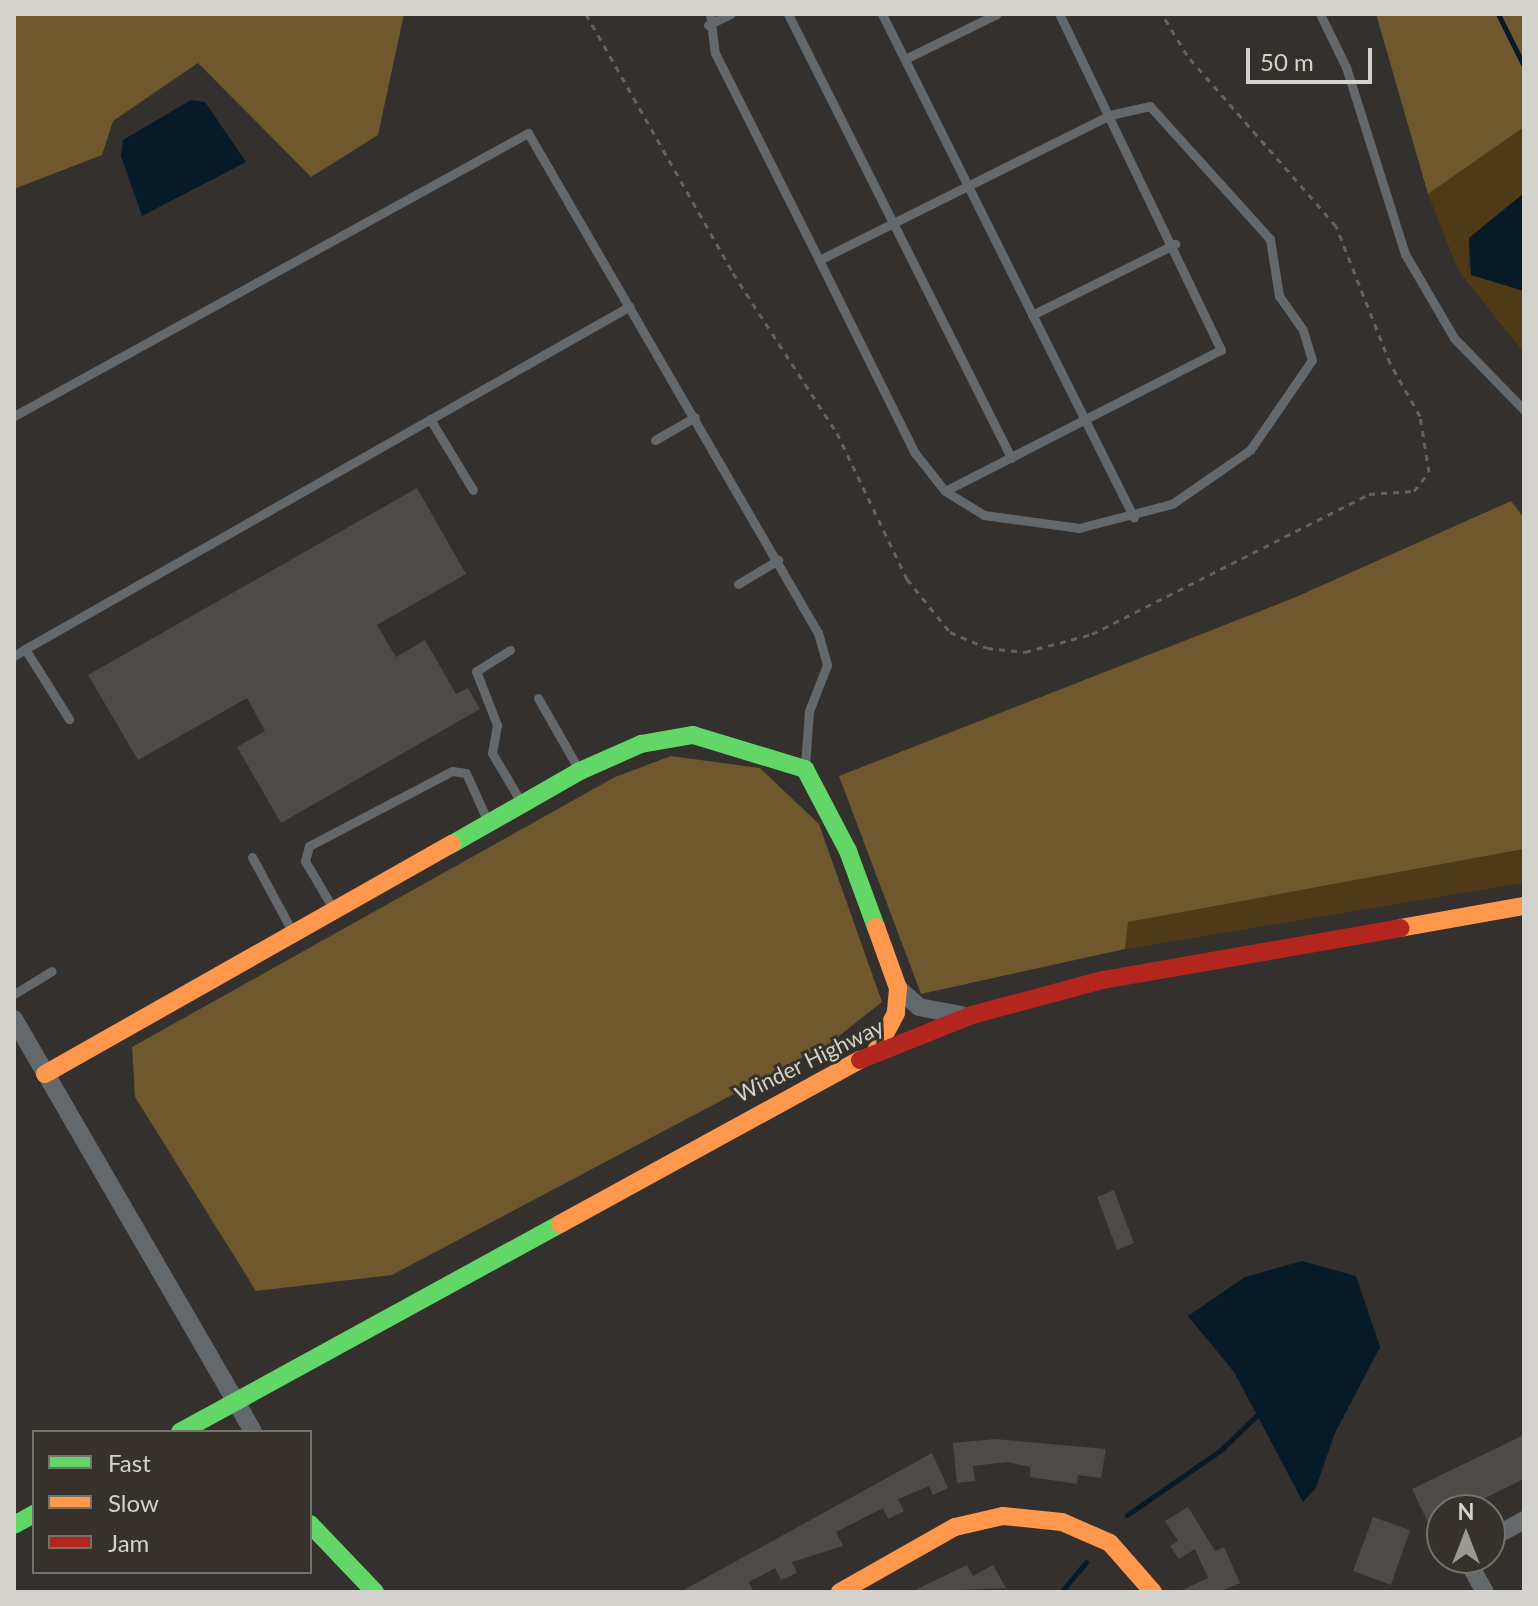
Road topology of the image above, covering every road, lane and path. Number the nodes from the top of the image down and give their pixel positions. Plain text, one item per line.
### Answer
1 (710, 14) edge
2 (731, 14) edge
3 (788, 14) edge
4 (882, 14) edge
5 (967, 14) edge
6 (997, 14) edge
7 (1059, 14) edge
8 (1320, 14) edge
9 (708, 25) junction
10 (973, 26) junction
11 (905, 59) junction
12 (1110, 115) junction
13 (969, 187) junction
14 (893, 223) junction
15 (1175, 244) junction
16 (819, 260) junction
17 (630, 306) junction
18 (1032, 315) junction
19 (1524, 410) edge
20 (14, 416) edge
21 (695, 417) junction
22 (430, 419) junction
23 (1085, 423) junction
24 (655, 440) dead end
25 (1011, 458) junction
26 (473, 490) dead end
27 (945, 491) junction
28 (1134, 518) junction
29 (778, 560) junction
30 (738, 584) dead end
31 (25, 649) junction
32 (510, 650) dead end
33 (14, 656) edge
34 (538, 698) dead end
35 (69, 719) dead end
36 (805, 769) junction
37 (580, 771) junction
38 (522, 805) junction
39 (489, 824) junction
40 (252, 857) dead end
41 (1524, 906) edge
42 (334, 910) junction
43 (293, 933) junction
44 (52, 971) dead end
45 (898, 988) junction
46 (14, 994) edge
47 (972, 1015) junction
48 (14, 1019) edge
49 (876, 1051) junction
50 (45, 1074) junction
51 (234, 1402) junction
52 (184, 1430) edge
53 (252, 1430) edge
54 (32, 1515) edge
55 (1524, 1520) edge
56 (14, 1525) edge
57 (312, 1526) edge
58 (1506, 1530) edge
59 (1475, 1574) edge
60 (375, 1592) edge
61 (840, 1592) edge
62 (1153, 1592) edge
63 (1485, 1592) edge

1 - 9 lane
2 - 9 lane
3 - 14 lane
4 - 11 lane
5 - 10 lane
6 - 10 lane
7 - 12 lane
8 - 19 lane
9 - 16 lane
10 - 11 lane
11 - 13 lane
12 - 13 lane
12 - 15 lane
12 - 28 lane
13 - 14 lane
13 - 18 lane
14 - 16 lane
14 - 25 lane
15 - 18 lane
15 - 23 lane
16 - 27 lane
17 - 20 lane
17 - 21 lane
17 - 22 lane
18 - 23 lane
21 - 24 lane
21 - 29 lane
22 - 26 lane
22 - 31 lane
23 - 25 lane
23 - 28 lane
25 - 27 lane
27 - 28 lane
29 - 30 lane
29 - 36 lane
31 - 33 lane
31 - 35 lane
32 - 38 lane
34 - 37 lane
36 - 37 street
36 - 45 street
37 - 38 street
38 - 39 street
39 - 42 street
39 - 42 lane
40 - 43 lane
41 - 47 street, Winder Highway
42 - 43 street
43 - 50 street
44 - 46 lane
45 - 47 street
45 - 49 street
47 - 49 street, Winder Highway
48 - 50 street
49 - 51 street, Winder Highway
50 - 51 street
51 - 52 street, Winder Highway
51 - 53 street
54 - 56 street
55 - 58 street
57 - 60 street
59 - 63 street
61 - 62 street

